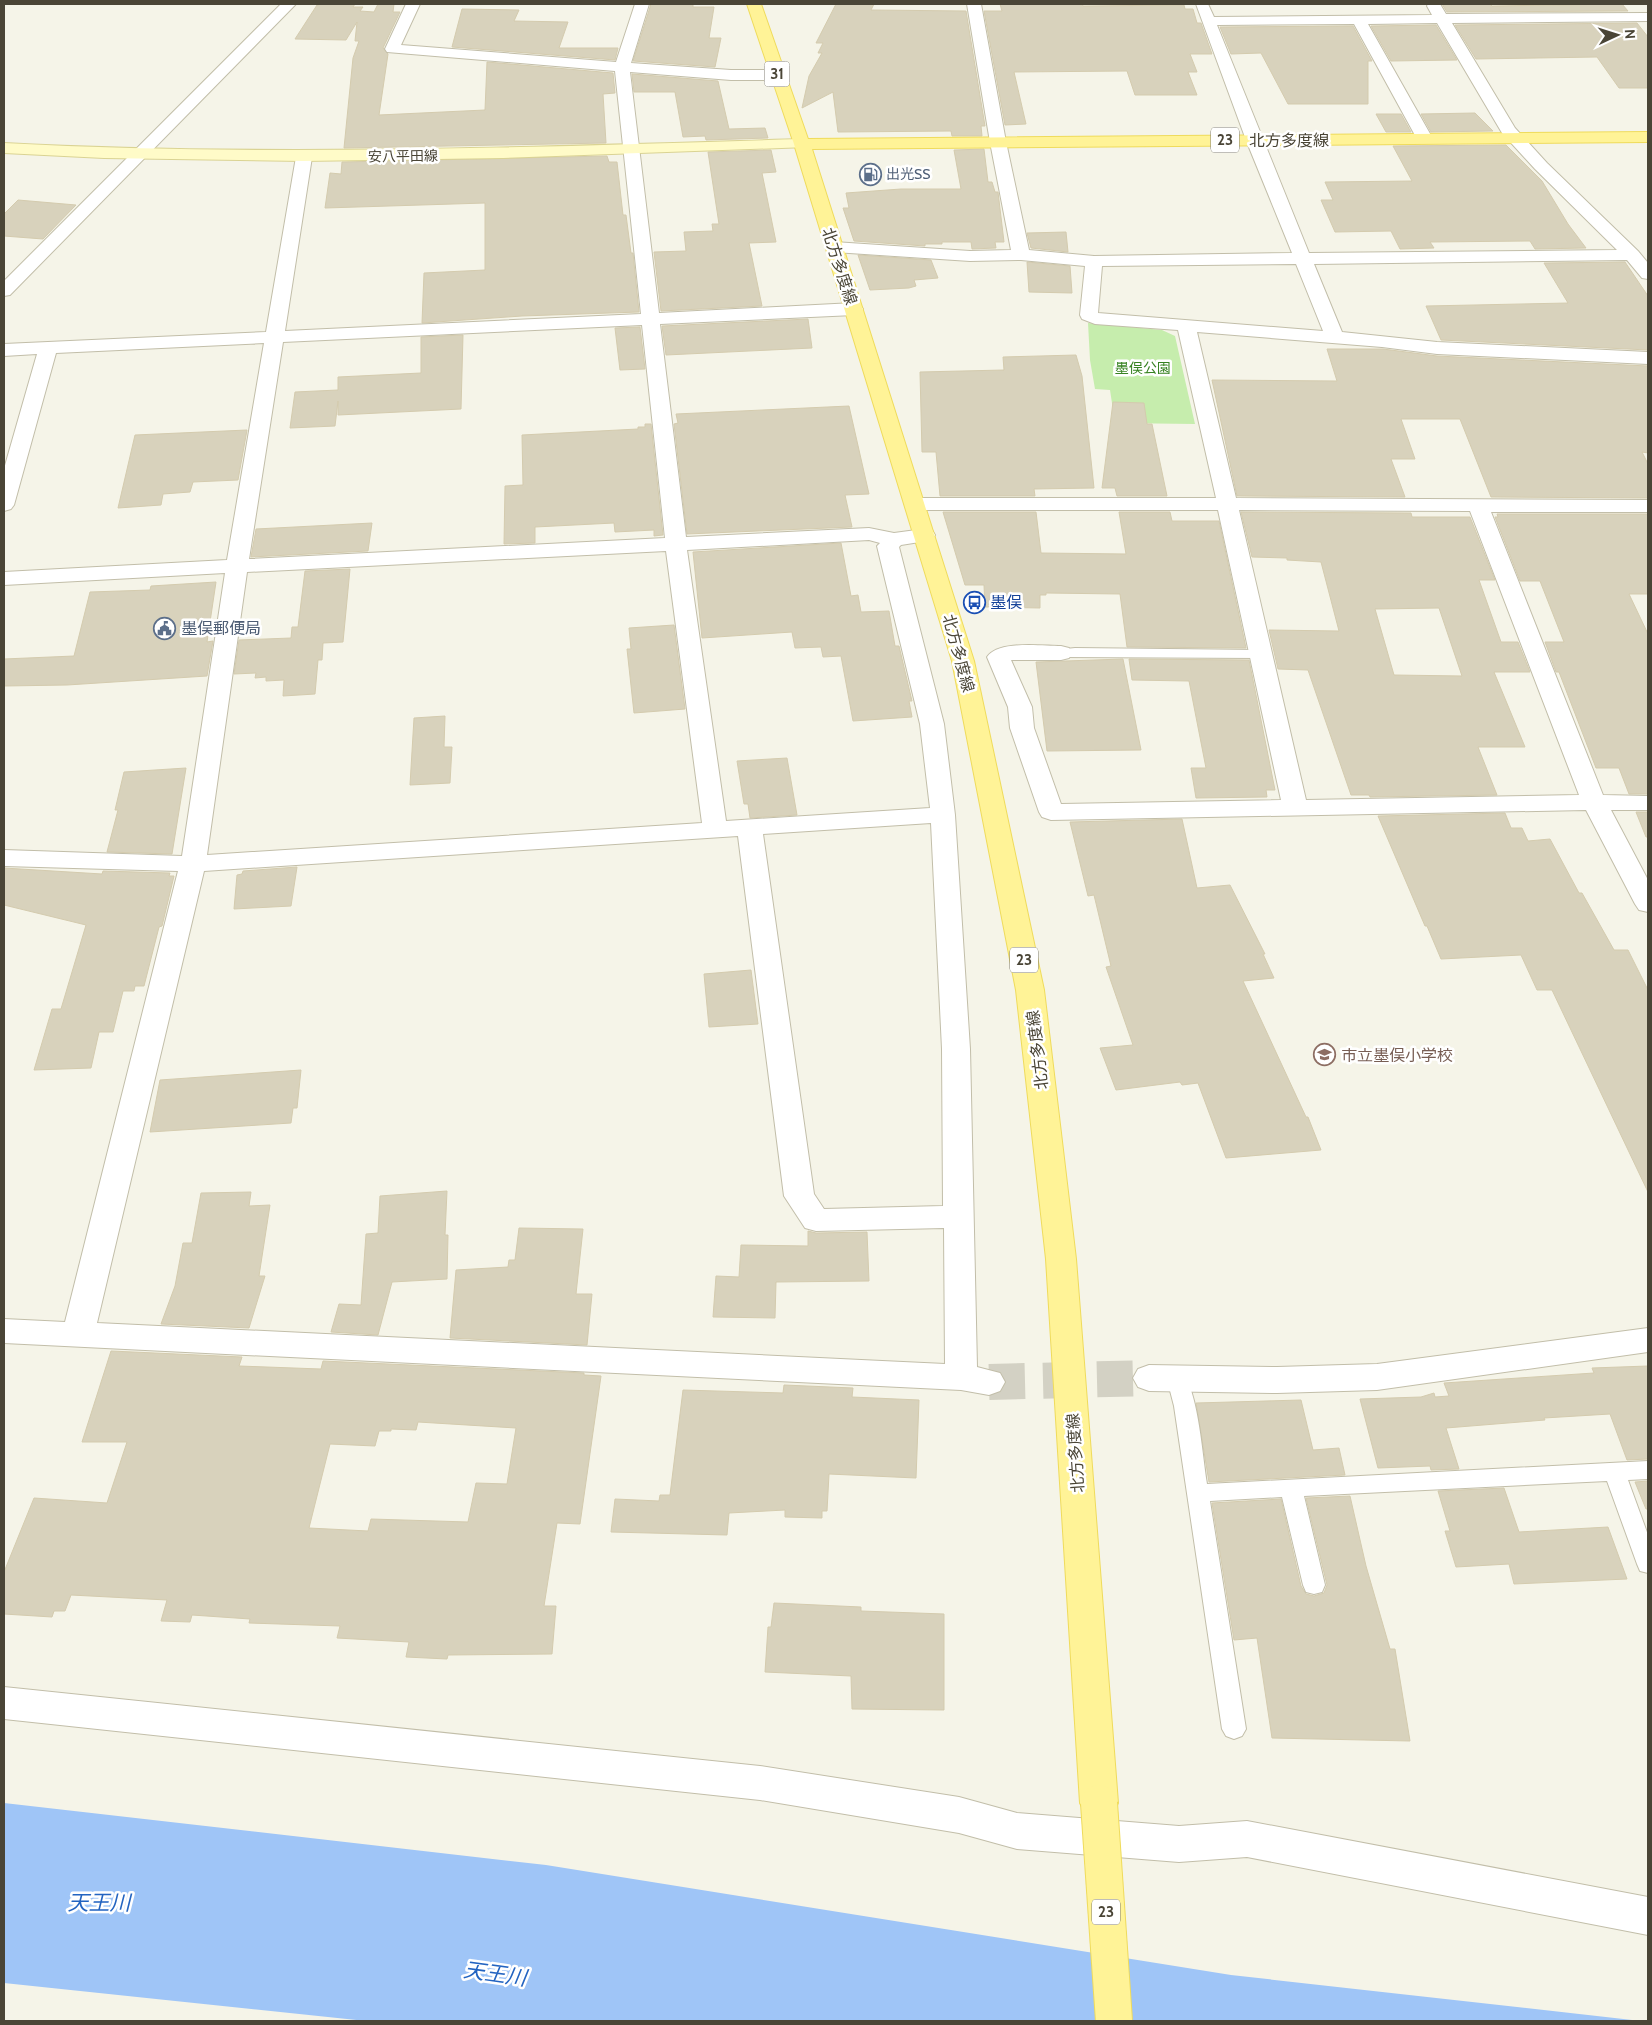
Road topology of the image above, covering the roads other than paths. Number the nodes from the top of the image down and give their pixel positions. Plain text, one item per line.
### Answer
1 (289, 4) edge
2 (413, 4) edge
3 (642, 4) edge
4 (754, 4) edge
5 (974, 4) edge
6 (1202, 4) edge
7 (1325, 4) edge
8 (1433, 4) edge
9 (1648, 17) edge
10 (1442, 19) junction
11 (1333, 20) junction
12 (1358, 20) junction
13 (1209, 21) junction
14 (622, 67) junction
15 (777, 75) junction
16 (1648, 137) edge
17 (1425, 139) junction
18 (1516, 139) junction
19 (1254, 140) junction
20 (998, 142) junction
21 (802, 144) junction
22 (4, 148) edge
23 (631, 150) junction
24 (138, 156) junction
25 (304, 157) junction
26 (834, 247) junction
27 (1021, 255) junction
28 (1632, 255) junction
29 (1303, 259) junction
30 (1094, 261) junction
31 (1648, 274) edge
32 (4, 291) edge
33 (854, 309) junction
34 (651, 319) junction
35 (1186, 326) junction
36 (274, 336) junction
37 (1335, 338) junction
38 (48, 348) junction
39 (4, 350) edge
40 (1648, 358) edge
41 (915, 504) junction
42 (1227, 504) junction
43 (4, 505) edge
44 (1478, 506) junction
45 (1648, 506) edge
46 (924, 536) junction
47 (894, 539) junction
48 (676, 545) junction
49 (237, 567) junction
50 (4, 578) edge
51 (1061, 653) joint
52 (1262, 654) junction
53 (1594, 802) junction
54 (1648, 803) edge
55 (1295, 807) junction
56 (943, 815) junction
57 (750, 828) junction
58 (715, 830) junction
59 (4, 858) edge
60 (193, 864) junction
61 (1648, 904) edge
62 (960, 1217) junction
63 (4, 1331) edge
64 (78, 1335) junction
65 (1648, 1340) edge
66 (1163, 1378) joint
67 (1648, 1470) edge
68 (1614, 1472) junction
69 (1291, 1488) junction
70 (1198, 1493) junction
71 (1648, 1564) edge
72 (1314, 1585) dead end
73 (4, 1703) edge
74 (1234, 1729) dead end
75 (1648, 1916) edge
76 (1114, 2021) edge

1 - 24 street
2 - 14 street
3 - 14 street
4 - 15 main road, 31
5 - 20 street
6 - 13 street
7 - 11 street
8 - 10 street
9 - 10 street
10 - 12 street
10 - 18 street
11 - 12 street
11 - 13 street
12 - 17 street
13 - 19 street
14 - 15 street
14 - 23 street
15 - 21 main road, 31
16 - 18 main road, 北方多度線 / 23
17 - 18 main road, 北方多度線 / 23
17 - 19 main road, 北方多度線 / 23
18 - 28 street
19 - 20 main road, 北方多度線 / 23
19 - 29 street
20 - 21 main road, 北方多度線 / 23
20 - 27 street
21 - 23 main road, 安八平田線
21 - 26 main road, 北方多度線 / 23
22 - 24 main road, 安八平田線
23 - 25 main road, 安八平田線
23 - 34 street
24 - 25 main road, 安八平田線
24 - 32 street
25 - 36 street
26 - 27 street
26 - 33 main road, 北方多度線 / 23
27 - 30 street
28 - 29 street
28 - 31 street
29 - 30 street
29 - 37 street
30 - 35 street
33 - 34 street
33 - 41 main road, 北方多度線 / 23
34 - 36 street
34 - 48 street
35 - 37 street
35 - 42 street
36 - 38 street
36 - 49 street
37 - 40 street
38 - 39 street
38 - 43 street
41 - 42 street
41 - 46 main road, 北方多度線 / 23
42 - 44 street
42 - 52 street
44 - 45 street
44 - 53 street
46 - 47 street
46 - 76 main road, 北方多度線 / 23, bridge
47 - 48 street
47 - 56 street
48 - 49 street
48 - 58 street
49 - 50 street
49 - 60 street
51 - 52 lane
51 - 55 street
52 - 55 street
53 - 54 street
53 - 55 street
53 - 61 street
56 - 57 street
56 - 62 street
57 - 58 street
57 - 62 street
58 - 60 street
59 - 60 street
60 - 64 street
62 - 64 street
63 - 64 street
65 - 66 street
66 - 70 lane
67 - 68 lane
68 - 69 lane
68 - 71 lane
69 - 70 lane
69 - 72 lane
70 - 74 lane
73 - 75 street

